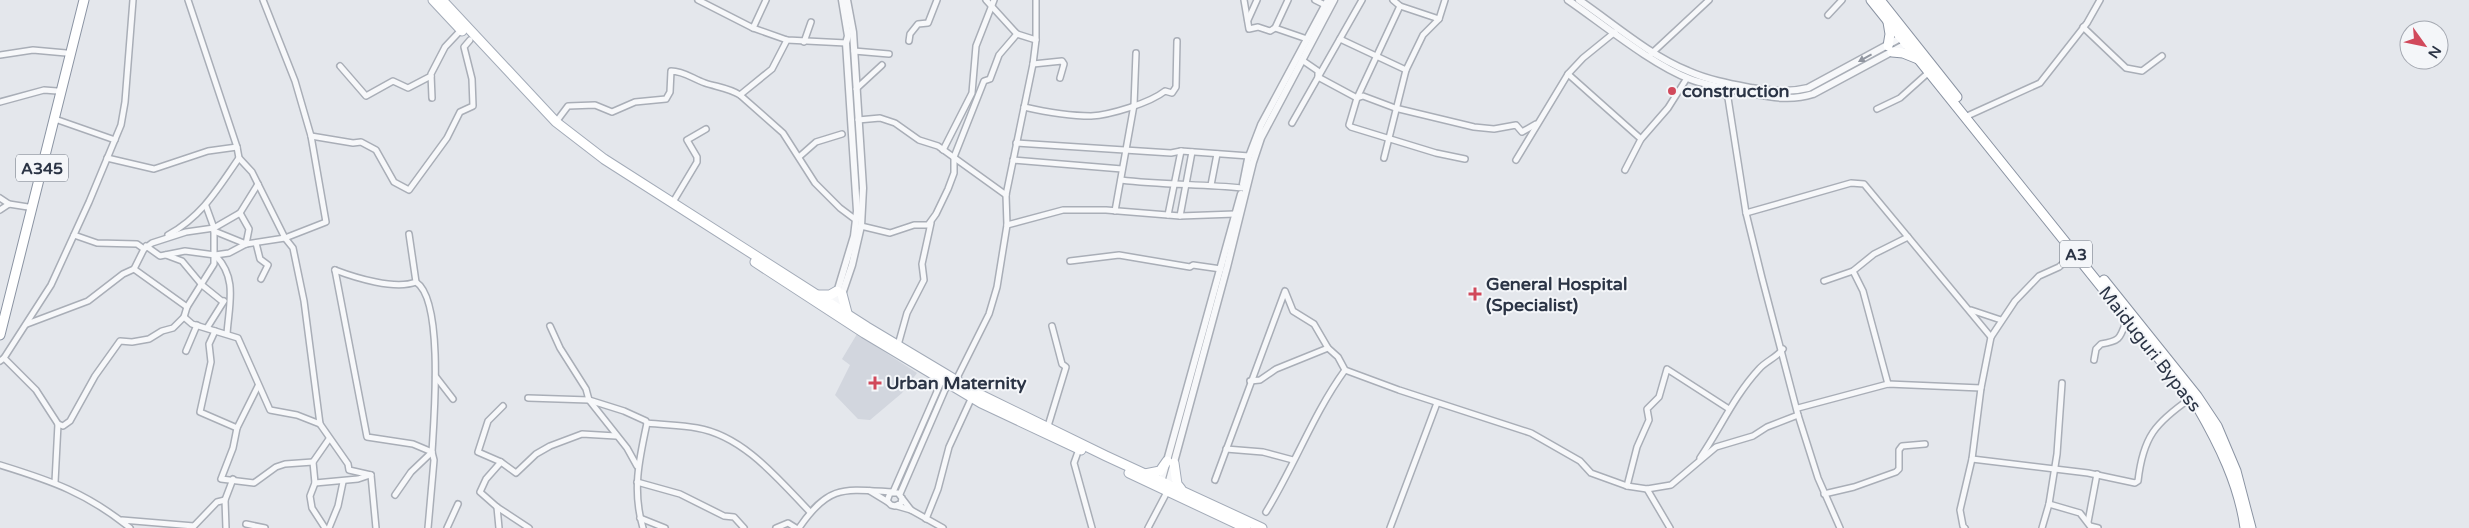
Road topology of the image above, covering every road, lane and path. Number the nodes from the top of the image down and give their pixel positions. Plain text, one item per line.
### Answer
1 (80, 0) edge
2 (84, 0) edge
3 (133, 0) edge
4 (188, 0) edge
5 (263, 0) edge
6 (433, 0) edge
7 (442, 0) edge
8 (698, 0) edge
9 (766, 0) edge
10 (842, 0) edge
11 (847, 0) edge
12 (937, 0) edge
13 (986, 0) edge
14 (1036, 0) edge
15 (1244, 0) edge
16 (1257, 0) edge
17 (1288, 0) edge
18 (1315, 0) edge
19 (1334, 0) edge
20 (1362, 0) edge
21 (1393, 0) edge
22 (1445, 0) edge
23 (1568, 0) edge
24 (1579, 0) edge
25 (1709, 0) edge
26 (1842, 0) edge
27 (1871, 0) edge
28 (1880, 0) edge
29 (2100, 0) edge
30 (993, 3) edge
31 (1326, 3) edge
32 (1400, 6) junction
33 (1828, 15) dead end
34 (1439, 19) junction
35 (1887, 19) junction
36 (1247, 20) junction
37 (811, 22) dead end
38 (2083, 27) junction
39 (754, 28) junction
40 (1275, 28) junction
41 (461, 30) junction
42 (1614, 32) junction
43 (1017, 34) junction
44 (1307, 39) junction
45 (1340, 39) junction
46 (1907, 39) junction
47 (470, 40) junction
48 (787, 40) junction
49 (1036, 40) junction
50 (908, 41) dead end
51 (1177, 41) dead end
52 (804, 42) junction
53 (846, 44) junction
54 (1890, 49) junction
55 (854, 51) junction
56 (66, 53) junction
57 (1136, 53) dead end
58 (888, 54) dead end
59 (1651, 54) junction
60 (0, 55) edge
61 (2162, 56) dead end
62 (1375, 57) junction
63 (1302, 60) junction
64 (1919, 60) junction
65 (1033, 64) junction
66 (882, 65) dead end
67 (340, 66) dead end
68 (1406, 70) junction
69 (1929, 72) junction
70 (1568, 74) junction
71 (431, 76) junction
72 (1318, 77) junction
73 (1060, 78) dead end
74 (1687, 78) junction
75 (1717, 87) junction
76 (1819, 87) junction
77 (856, 89) junction
78 (1736, 90) junction
79 (57, 91) junction
80 (740, 95) junction
81 (432, 98) dead end
82 (1357, 98) junction
83 (1728, 98) junction
84 (0, 102) edge
85 (1134, 105) junction
86 (1024, 107) junction
87 (1395, 108) junction
88 (1877, 109) dead end
89 (1967, 115) junction
90 (55, 119) junction
91 (858, 120) junction
92 (556, 122) junction
93 (1292, 123) dead end
94 (1536, 124) junction
95 (706, 129) dead end
96 (842, 134) dead end
97 (311, 136) junction
98 (1388, 139) junction
99 (1641, 139) junction
100 (115, 140) junction
101 (1016, 143) junction
102 (238, 147) junction
103 (943, 150) junction
104 (1126, 150) junction
105 (1181, 151) junction
106 (1192, 152) junction
107 (1217, 154) junction
108 (1249, 156) junction
109 (799, 157) junction
110 (107, 158) junction
111 (239, 158) junction
112 (954, 158) junction
113 (1384, 158) dead end
114 (1465, 159) dead end
115 (1013, 160) junction
116 (1516, 160) dead end
117 (1122, 169) junction
118 (1625, 170) dead end
119 (1121, 180) junction
120 (1186, 183) junction
121 (258, 184) junction
122 (1174, 184) junction
123 (1211, 185) junction
124 (1242, 188) junction
125 (1006, 194) junction
126 (0, 198) edge
127 (673, 202) junction
128 (9, 204) junction
129 (206, 206) junction
130 (28, 207) junction
131 (0, 210) edge
132 (1115, 211) junction
133 (1746, 212) junction
134 (240, 213) junction
135 (1235, 214) junction
136 (1168, 215) junction
137 (1180, 216) junction
138 (933, 219) junction
139 (856, 220) junction
140 (1007, 225) junction
141 (861, 226) junction
142 (214, 229) junction
143 (409, 234) dead end
144 (74, 235) junction
145 (1908, 237) junction
146 (285, 238) junction
147 (160, 239) junction
148 (256, 242) junction
149 (246, 244) junction
150 (145, 248) junction
151 (2074, 253) junction
152 (162, 255) junction
153 (215, 255) junction
154 (154, 259) dead end
155 (1070, 261) dead end
156 (1220, 269) junction
157 (134, 270) junction
158 (1853, 271) junction
159 (261, 279) dead end
160 (1824, 281) dead end
161 (416, 282) junction
162 (202, 285) junction
163 (840, 292) junction
164 (818, 295) junction
165 (226, 300) junction
166 (187, 307) junction
167 (835, 309) junction
168 (1971, 310) junction
169 (847, 313) junction
170 (184, 317) junction
171 (2128, 319) junction
172 (0, 320) edge
173 (2000, 320) junction
174 (27, 324) junction
175 (197, 325) junction
176 (550, 326) dead end
177 (1052, 326) dead end
178 (208, 328) junction
179 (215, 331) junction
180 (227, 334) junction
181 (0, 335) edge
182 (2146, 336) junction
183 (1991, 337) junction
184 (898, 345) junction
185 (1328, 348) junction
186 (1783, 349) junction
187 (186, 351) dead end
188 (2, 359) edge
189 (2094, 360) dead end
190 (1345, 370) junction
191 (436, 377) junction
192 (948, 381) junction
193 (1250, 381) junction
194 (2062, 383) dead end
195 (1888, 384) junction
196 (258, 386) junction
197 (1981, 388) junction
198 (972, 397) junction
199 (528, 398) dead end
200 (2190, 398) junction
201 (453, 399) dead end
202 (589, 400) junction
203 (1437, 402) junction
204 (502, 406) dead end
205 (1798, 408) junction
206 (1729, 410) junction
207 (1798, 415) junction
208 (647, 423) junction
209 (58, 424) junction
210 (320, 424) junction
211 (1048, 426) junction
212 (237, 428) junction
213 (616, 436) junction
214 (329, 439) junction
215 (1925, 444) dead end
216 (1226, 448) junction
217 (1079, 449) junction
218 (432, 452) junction
219 (1972, 459) junction
220 (1293, 460) junction
221 (313, 462) junction
222 (501, 462) junction
223 (1171, 462) junction
224 (1697, 463) junction
225 (0, 465) edge
226 (637, 466) junction
227 (2053, 468) junction
228 (371, 474) junction
229 (1145, 474) junction
230 (2097, 474) junction
231 (233, 480) junction
232 (1215, 480) dead end
233 (55, 482) junction
234 (343, 482) junction
235 (637, 482) junction
236 (315, 483) junction
237 (1627, 486) junction
238 (1165, 488) junction
239 (1646, 489) junction
240 (870, 490) junction
241 (1183, 491) junction
242 (893, 492) junction
243 (1824, 494) junction
244 (395, 495) dead end
245 (901, 496) junction
246 (225, 500) junction
247 (888, 502) junction
248 (458, 504) dead end
249 (2049, 504) junction
250 (897, 506) junction
251 (497, 507) junction
252 (911, 510) junction
253 (810, 512) junction
254 (1266, 512) dead end
255 (640, 518) junction
256 (926, 519) junction
257 (121, 520) junction
258 (2088, 522) junction
259 (246, 524) dead end
260 (130, 528) edge
261 (226, 528) edge
262 (265, 528) edge
263 (324, 528) edge
264 (329, 528) edge
265 (376, 528) edge
266 (428, 528) edge
267 (447, 528) edge
268 (499, 528) edge
269 (529, 528) edge
270 (643, 528) edge
271 (665, 528) edge
272 (744, 528) edge
273 (776, 528) edge
274 (797, 528) edge
275 (943, 528) edge
276 (1092, 528) edge
277 (1148, 528) edge
278 (1246, 528) edge
279 (1262, 528) edge
280 (1390, 528) edge
281 (1670, 528) edge
282 (1840, 528) edge
283 (1965, 528) edge
284 (2042, 528) edge
285 (2098, 528) edge
286 (2245, 528) edge
287 (2252, 528) edge

1 - 56 main road, A345
2 - 90 main road, A345
3 - 100 street
4 - 102 street
5 - 97 street
6 - 41 main road
7 - 92 main road
8 - 39 street
9 - 39 street
10 - 53 street
11 - 55 street
12 - 50 street
13 - 30 street
14 - 49 street
15 - 36 street
16 - 36 street
17 - 40 street
18 - 31 street
19 - 63 street
20 - 45 street
21 - 32 street
22 - 34 street
23 - 42 street
24 - 59 street
25 - 59 street
26 - 33 street
27 - 35 main road, Maiduguri Bypass / A3
28 - 46 main road, Maiduguri Bypass / A3
29 - 38 street
30 - 43 street
30 - 103 street
31 - 44 street
32 - 34 street
32 - 62 street
34 - 68 street
35 - 46 main road, Maiduguri Bypass / A3
35 - 54 main road
36 - 40 street
37 - 52 street
38 - 61 street
38 - 89 street
39 - 48 street
40 - 44 street
41 - 47 main road
41 - 71 street
42 - 59 street
42 - 70 street
43 - 49 street
43 - 112 street
44 - 108 street
45 - 62 street
45 - 72 street
46 - 54 street
46 - 64 main road, Maiduguri Bypass / A3
46 - 89 main road, Maiduguri Bypass / A3
47 - 97 street
47 - 167 main road
48 - 52 street
48 - 80 street
49 - 65 street
51 - 85 street
52 - 53 street
53 - 139 street
54 - 64 main road
54 - 76 street
55 - 58 street
55 - 77 street
56 - 60 street
56 - 79 main road, A345
57 - 85 street
59 - 74 street
59 - 76 street
62 - 68 street
62 - 82 street
63 - 72 street
63 - 223 street
64 - 69 main road, Maiduguri Bypass / A3
65 - 73 street
65 - 86 street
66 - 77 street
67 - 71 street
68 - 87 street
69 - 88 street
69 - 89 main road, Maiduguri Bypass / A3
70 - 94 street
70 - 99 street
71 - 81 street
72 - 82 street
72 - 93 street
74 - 75 street
74 - 99 street
75 - 78 street
75 - 83 street
76 - 78 street
77 - 91 street
78 - 83 street
79 - 84 street
79 - 130 main road, A345
80 - 92 street
80 - 109 street
82 - 87 street
82 - 98 street
83 - 133 street
85 - 86 street
85 - 104 street
86 - 101 street
87 - 94 street
87 - 98 street
89 - 151 main road, Maiduguri Bypass / A3
89 - 182 main road, Maiduguri Bypass / A3
90 - 100 street
90 - 181 main road, A345
91 - 103 street
91 - 141 street
92 - 127 main road
94 - 116 street
95 - 127 street
96 - 109 street
97 - 146 street
98 - 113 street
98 - 114 street
99 - 118 street
100 - 110 street
101 - 104 street
101 - 115 street
102 - 110 street
102 - 111 street
103 - 112 street
104 - 105 street
104 - 117 street
105 - 106 street
105 - 122 street
106 - 107 street
106 - 120 street
107 - 108 street
107 - 123 street
108 - 124 street
109 - 139 street
110 - 144 street
111 - 121 street
111 - 129 street
112 - 125 street
112 - 138 street
115 - 117 street
115 - 125 street
117 - 119 street
119 - 122 street
119 - 132 street
120 - 122 street
120 - 123 street
120 - 137 street
121 - 134 street
121 - 146 street
122 - 136 street
123 - 124 street
124 - 135 street
125 - 140 street
126 - 128 street
127 - 164 main road
128 - 130 street
128 - 131 street
129 - 142 street
129 - 147 street
130 - 172 main road, A345
132 - 136 street
132 - 140 street
133 - 145 street
133 - 186 street
134 - 142 street
134 - 149 street
135 - 137 street
135 - 156 street
136 - 137 street
138 - 141 street
138 - 184 street
139 - 163 street
140 - 192 street
141 - 163 street
142 - 147 street
142 - 149 street
142 - 153 street
143 - 161 street
144 - 150 street
144 - 174 street
145 - 158 street
145 - 168 street
146 - 148 street
146 - 210 street
147 - 150 street
148 - 149 street
148 - 159 street
149 - 153 street
150 - 152 street
150 - 157 street
151 - 171 main road, Maiduguri Bypass / A3
151 - 173 street
152 - 153 street
152 - 154 street
152 - 162 street
153 - 162 street
153 - 165 street
155 - 156 street
156 - 223 street
157 - 166 street
157 - 174 street
158 - 160 street
158 - 195 street
161 - 191 street
161 - 218 street
162 - 165 street
162 - 166 street
163 - 164 main road
163 - 167 street
163 - 169 main road
164 - 167 main road
165 - 178 street
165 - 180 street
166 - 170 street
167 - 169 main road
167 - 192 main road
168 - 173 street
168 - 183 street
169 - 184 main road
170 - 175 street
170 - 209 street
171 - 182 main road, Maiduguri Bypass / A3
171 - 189 street
173 - 183 street
174 - 188 street
175 - 178 street
175 - 187 street
176 - 202 street
177 - 211 street
178 - 179 street
179 - 180 street
179 - 212 street
180 - 196 street
182 - 200 main road, Maiduguri Bypass / A3
182 - 287 main road, Maiduguri Bypass / A3
183 - 197 street
184 - 192 main road
185 - 190 street
185 - 193 street
185 - 193 street
186 - 205 street
186 - 206 street
188 - 209 street
190 - 203 street
190 - 220 street
191 - 201 street
191 - 218 street
192 - 198 main road
192 - 211 main road
192 - 242 street
192 - 245 street
193 - 216 street
194 - 227 street
195 - 197 street
195 - 205 street
196 - 210 street
196 - 212 street
197 - 219 street
198 - 217 main road
198 - 256 street
199 - 202 street
200 - 230 street
200 - 286 main road, Maiduguri Bypass / A3
202 - 208 street
202 - 213 street
203 - 237 street
203 - 280 street
204 - 222 street
205 - 207 street
206 - 224 street
206 - 237 street
207 - 224 street
207 - 243 street
208 - 226 street
208 - 253 street
209 - 233 street
210 - 214 street
211 - 229 main road
212 - 231 street
213 - 222 street
213 - 226 street
214 - 221 street
214 - 228 street
215 - 243 street
216 - 220 street
216 - 232 street
217 - 238 main road
217 - 276 street
218 - 244 street
218 - 266 street
219 - 227 street
219 - 283 street
220 - 254 street
221 - 231 street
221 - 236 street
222 - 251 street
223 - 229 main road
223 - 238 street
223 - 241 main road
224 - 239 street
225 - 233 street
226 - 235 street
227 - 230 street
227 - 249 street
228 - 234 street
228 - 265 street
229 - 238 main road
230 - 258 street
231 - 246 street
233 - 257 street
234 - 236 street
234 - 264 street
235 - 255 street
235 - 272 street
236 - 263 street
237 - 239 street
238 - 241 main road
238 - 277 street
238 - 278 main road
239 - 281 street
240 - 242 street
240 - 247 street
240 - 253 street
241 - 279 main road
242 - 245 street
242 - 247 street
243 - 282 street
245 - 250 street
245 - 252 street
246 - 257 street
246 - 261 street
247 - 250 street
248 - 267 street
249 - 258 street
249 - 284 street
250 - 252 street
251 - 268 street
251 - 269 street
252 - 256 street
253 - 274 street
255 - 270 street
255 - 271 street
256 - 275 street
257 - 260 street
258 - 285 street
259 - 262 street
273 - 274 street

